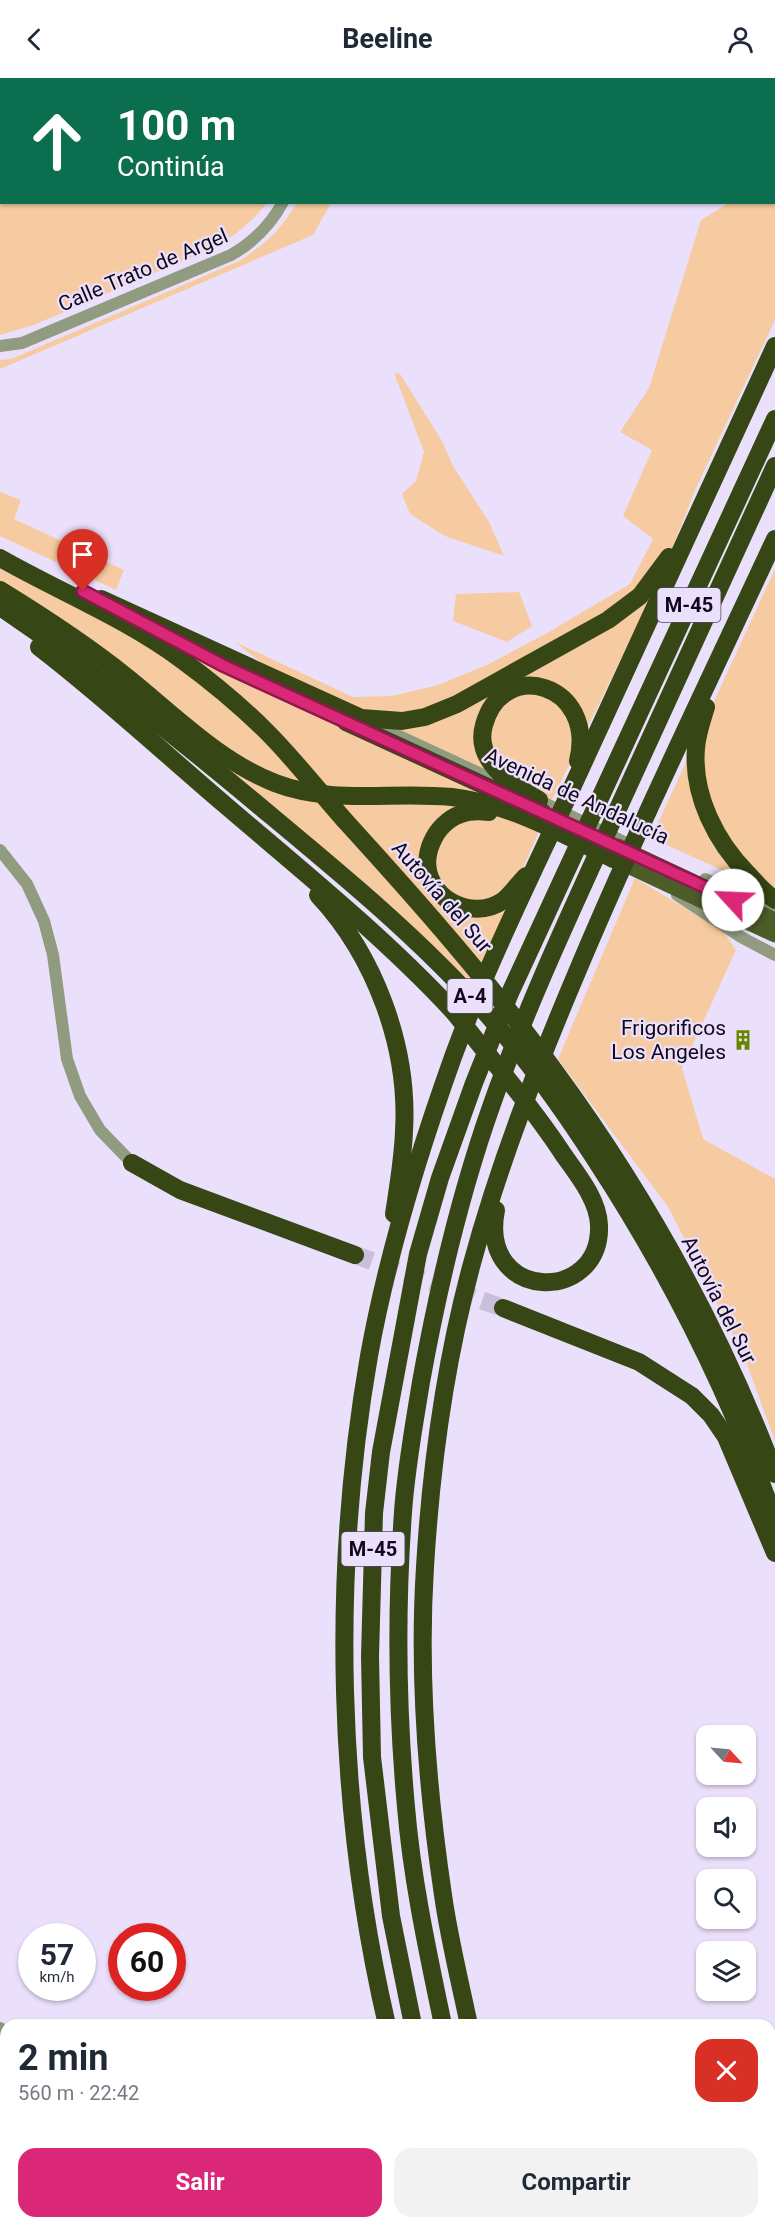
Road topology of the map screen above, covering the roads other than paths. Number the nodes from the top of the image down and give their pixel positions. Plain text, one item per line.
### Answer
1 (282, 204) edge
2 (775, 333) edge
3 (0, 346) edge
4 (775, 346) edge
5 (775, 419) edge
6 (775, 466) edge
7 (775, 539) edge
8 (775, 545) edge
9 (0, 557) edge
10 (0, 590) edge
11 (83, 591) junction
12 (0, 607) edge
13 (0, 616) edge
14 (361, 718) junction
15 (576, 781) junction
16 (540, 801) junction
17 (274, 847) junction
18 (0, 850) edge
19 (615, 853) junction
20 (537, 864) junction
21 (646, 874) junction
22 (775, 900) edge
23 (775, 911) edge
24 (775, 920) edge
25 (775, 935) edge
26 (775, 955) edge
27 (512, 1135) junction
28 (132, 1163) joint
29 (355, 1255) tunnel mouth
30 (386, 1280) junction
31 (503, 1308) tunnel mouth
32 (775, 1474) edge
33 (775, 1521) edge
34 (775, 1552) edge
35 (399, 1705) junction
36 (386, 2019) edge
37 (412, 2019) edge
38 (442, 2019) edge
39 (465, 2019) edge
40 (466, 2019) edge

1 - 3 street, Calle Trato de Argel
2 - 14 highway
4 - 15 highway
5 - 37 highway, M-45
6 - 35 highway, M-45
7 - 27 highway
8 - 22 highway
9 - 11 highway
9 - 32 highway, Autovía del Sur / A-4
10 - 19 highway
11 - 14 highway
11 - 19 highway
12 - 33 highway, Autovía del Sur / A-4
13 - 17 highway
14 - 16 street, Avenida de Andalucía
15 - 16 highway
15 - 20 highway
16 - 23 street, Avenida de Andalucía
17 - 27 highway
17 - 30 highway
18 - 28 street
19 - 20 highway
19 - 21 main road, Avenida de Andalucía
19 - 24 main road, Avenida de Andalucía
20 - 30 highway
21 - 25 main road, Avenida de Andalucía
21 - 26 street
27 - 40 highway
28 - 29 highway
30 - 36 highway
31 - 34 highway
35 - 38 highway, M-45
35 - 39 highway

